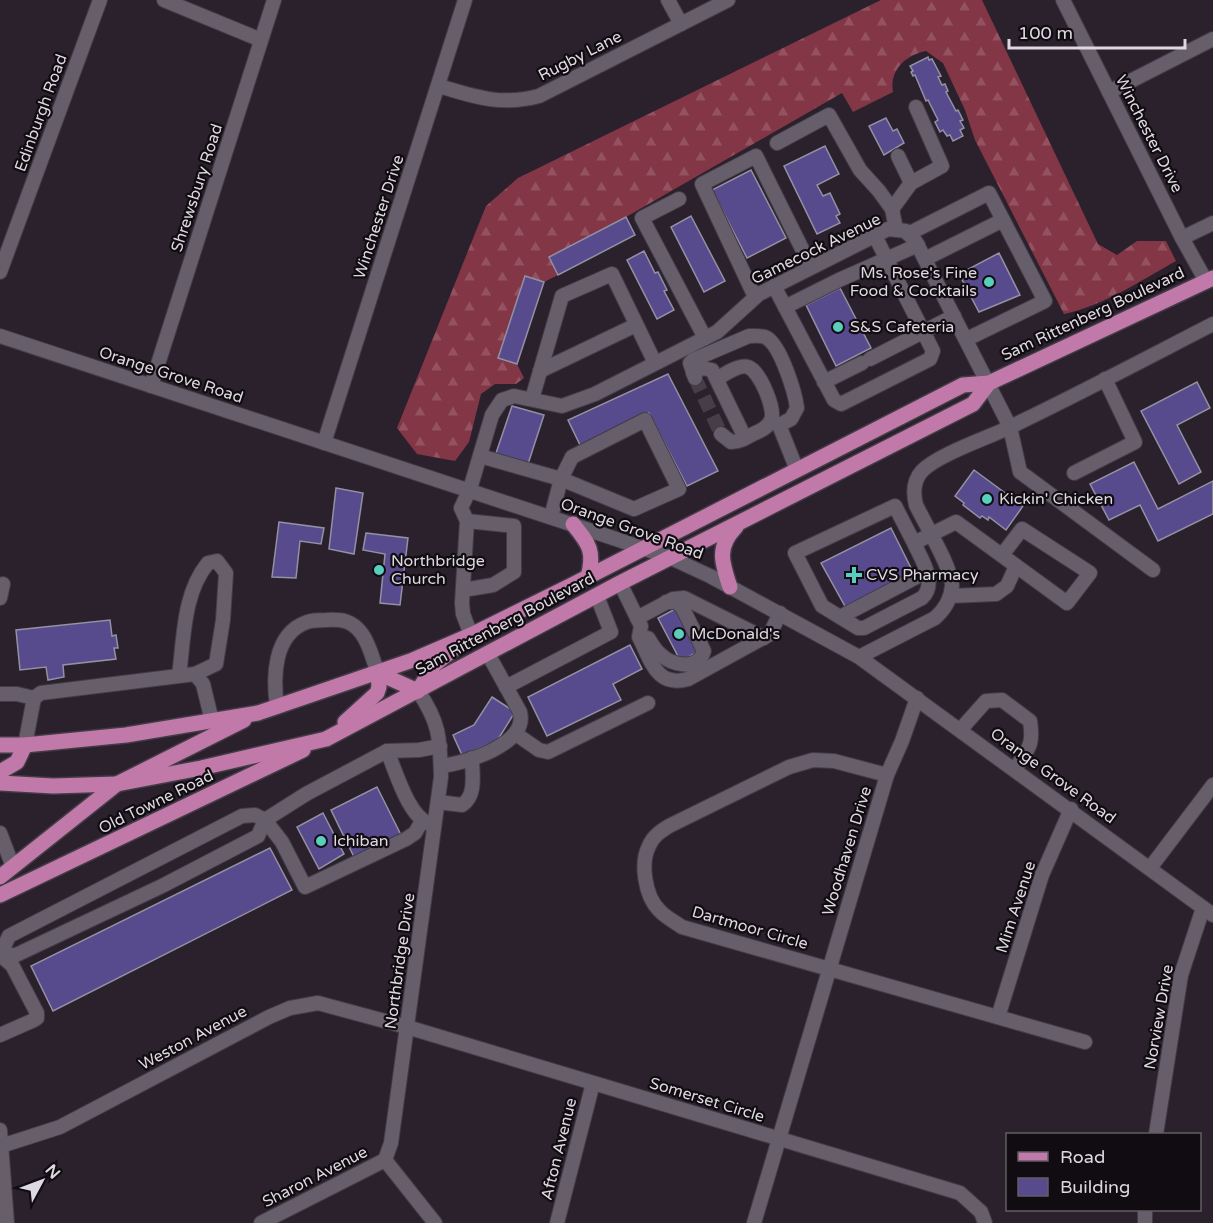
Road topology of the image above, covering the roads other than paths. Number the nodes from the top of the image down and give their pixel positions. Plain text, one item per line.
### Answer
1 (100, 0) edge
2 (164, 0) edge
3 (274, 0) edge
4 (465, 0) edge
5 (668, 0) edge
6 (728, 0) edge
7 (1063, 0) edge
8 (681, 24) junction
9 (1213, 39) edge
10 (261, 40) junction
11 (439, 86) junction
12 (1109, 92) junction
13 (916, 107) dead end
14 (777, 143) dead end
15 (898, 156) dead end
16 (911, 183) junction
17 (679, 199) dead end
18 (892, 209) junction
19 (1003, 220) junction
20 (1213, 222) edge
21 (902, 231) junction
22 (875, 236) junction
23 (1182, 238) junction
24 (918, 245) junction
25 (925, 259) junction
26 (887, 260) junction
27 (812, 267) junction
28 (0, 272) edge
29 (1210, 280) edge
30 (774, 286) junction
31 (755, 297) junction
32 (785, 307) junction
33 (739, 312) junction
34 (954, 316) junction
35 (1213, 324) edge
36 (636, 325) junction
37 (923, 331) junction
38 (0, 336) edge
39 (749, 336) junction
40 (705, 338) junction
41 (967, 339) junction
42 (655, 363) junction
43 (540, 371) junction
44 (718, 378) junction
45 (1105, 379) junction
46 (825, 382) junction
47 (989, 384) junction
48 (152, 386) junction
49 (532, 399) junction
50 (775, 423) junction
51 (1010, 427) junction
52 (721, 434) dead end
53 (745, 438) junction
54 (324, 443) junction
55 (480, 456) junction
56 (797, 470) junction
57 (1074, 473) dead end
58 (561, 479) junction
59 (470, 489) junction
60 (551, 517) junction
61 (744, 520) junction
62 (467, 521) junction
63 (573, 524) junction
64 (930, 534) junction
65 (914, 543) junction
66 (643, 548) junction
67 (1002, 555) junction
68 (671, 558) junction
69 (1016, 566) junction
70 (1153, 570) dead end
71 (926, 572) junction
72 (588, 577) junction
73 (620, 583) junction
74 (730, 587) junction
75 (463, 590) junction
76 (597, 596) junction
77 (950, 596) junction
78 (666, 602) junction
79 (906, 606) junction
80 (780, 613) junction
81 (840, 617) junction
82 (640, 626) junction
83 (918, 627) junction
84 (471, 635) junction
85 (764, 638) junction
86 (488, 654) junction
87 (859, 657) junction
88 (378, 673) junction
89 (195, 674) junction
90 (179, 676) junction
91 (506, 687) junction
92 (418, 691) junction
93 (0, 694) edge
94 (34, 698) junction
95 (917, 698) junction
96 (648, 703) dead end
97 (277, 706) junction
98 (258, 713) junction
99 (212, 721) junction
100 (961, 729) junction
101 (516, 734) junction
102 (326, 739) junction
103 (0, 745) edge
104 (25, 745) junction
105 (440, 746) junction
106 (387, 751) junction
107 (472, 758) junction
108 (441, 766) junction
109 (1015, 769) junction
110 (0, 772) edge
111 (887, 776) junction
112 (0, 783) edge
113 (117, 784) junction
114 (1213, 785) edge
115 (438, 802) junction
116 (1071, 809) junction
117 (266, 820) junction
118 (428, 823) junction
119 (0, 833) edge
120 (13, 867) junction
121 (1150, 868) junction
122 (0, 878) edge
123 (0, 895) edge
124 (1208, 911) edge
125 (0, 955) edge
126 (828, 968) junction
127 (998, 1017) junction
128 (407, 1027) junction
129 (0, 1035) edge
130 (1085, 1042) dead end
131 (593, 1083) junction
132 (0, 1130) edge
133 (1156, 1133) edge
134 (778, 1138) junction
135 (1, 1146) edge
136 (385, 1160) junction
137 (7, 1223) edge
138 (261, 1223) edge
139 (435, 1223) edge
140 (557, 1223) edge
141 (754, 1223) edge
142 (985, 1223) edge

1 - 28 street, Edinburgh Road
2 - 10 street
3 - 10 street, Shrewsbury Road
4 - 11 street, Winchester Drive
5 - 8 street
6 - 8 street, Rugby Lane
7 - 12 street, Winchester Drive
8 - 11 street, Rugby Lane
9 - 12 street
10 - 48 street, Shrewsbury Road
11 - 54 street, Winchester Drive
12 - 23 street, Winchester Drive
13 - 16 street
14 - 18 street
15 - 16 street
16 - 18 street
17 - 40 street
18 - 21 street
19 - 21 street, Gamecock Avenue
19 - 25 street
19 - 41 street
20 - 23 street
21 - 22 street, Gamecock Avenue
21 - 24 street
22 - 26 street
22 - 27 street, Gamecock Avenue
23 - 29 street, Winchester Drive
24 - 25 street
24 - 26 street
25 - 34 street
26 - 32 street
26 - 37 street
27 - 30 street, Gamecock Avenue
27 - 31 street
29 - 47 main road, Sam Rittenberg Boulevard
30 - 31 street, Gamecock Avenue
30 - 32 street
31 - 33 street, Gamecock Avenue
32 - 46 street
33 - 39 street
33 - 40 street, Gamecock Avenue
34 - 37 street
34 - 41 street
35 - 45 street
36 - 42 street
36 - 43 street
36 - 43 street
37 - 46 street
37 - 46 street
38 - 48 street, Orange Grove Road
39 - 44 street
39 - 50 street
40 - 42 street, Gamecock Avenue
41 - 47 street
42 - 49 street, Gamecock Avenue
43 - 49 street
44 - 50 street
44 - 53 street
45 - 51 street
45 - 57 street
47 - 51 street
47 - 56 main road, Sam Rittenberg Boulevard
47 - 61 main road, Sam Rittenberg Boulevard
48 - 54 street, Orange Grove Road
49 - 55 street, Gamecock Avenue
50 - 53 street
50 - 56 street
51 - 64 street
51 - 70 street
52 - 53 street
54 - 59 street, Orange Grove Road
55 - 58 street
55 - 59 street, Gamecock Avenue
56 - 66 main road, Sam Rittenberg Boulevard
58 - 58 street
58 - 60 street
59 - 60 street, Orange Grove Road
59 - 62 street, Gamecock Avenue
60 - 63 street, Orange Grove Road
61 - 68 main road, Sam Rittenberg Boulevard
61 - 74 main road
62 - 75 street
62 - 75 street
63 - 66 street, Orange Grove Road
63 - 72 main road
64 - 65 street
64 - 67 street
64 - 77 street
65 - 71 street
65 - 81 street
66 - 68 street, Orange Grove Road
66 - 72 main road, Sam Rittenberg Boulevard
67 - 69 street
67 - 69 street
68 - 73 main road, Sam Rittenberg Boulevard
68 - 74 street, Orange Grove Road
69 - 77 street
71 - 79 street
71 - 81 street
72 - 84 main road, Sam Rittenberg Boulevard
73 - 76 main road, Sam Rittenberg Boulevard
73 - 82 street
74 - 80 street, Orange Grove Road
75 - 84 street
76 - 86 main road, Sam Rittenberg Boulevard
76 - 91 street
77 - 83 street
78 - 82 street
78 - 82 street
78 - 85 street
79 - 81 street
79 - 83 street
80 - 85 street
80 - 87 street, Orange Grove Road
82 - 85 street
83 - 87 street
84 - 88 main road, Sam Rittenberg Boulevard
84 - 92 main road
86 - 91 street
86 - 92 main road, Sam Rittenberg Boulevard
87 - 95 street, Orange Grove Road
88 - 92 main road
88 - 97 main road, Sam Rittenberg Boulevard
88 - 97 street
88 - 102 main road
89 - 90 street
89 - 90 street
89 - 99 street
90 - 94 street
91 - 101 street
92 - 102 main road, Sam Rittenberg Boulevard
92 - 105 street, Northbridge Drive
93 - 94 street
94 - 104 street
95 - 100 street, Orange Grove Road
95 - 111 street, Woodhaven Drive
96 - 101 street
97 - 98 main road, Sam Rittenberg Boulevard
98 - 99 main road, Sam Rittenberg Boulevard
98 - 113 main road, Old Towne Road
99 - 104 main road, Sam Rittenberg Boulevard
100 - 109 street, Orange Grove Road
100 - 109 street
101 - 107 street
102 - 113 main road, Sam Rittenberg Boulevard
102 - 123 main road, Old Towne Road
103 - 104 main road, Sam Rittenberg Boulevard
104 - 110 main road
105 - 106 street
105 - 108 street, Northbridge Drive
106 - 117 street
106 - 118 street
107 - 108 street
107 - 115 street
108 - 115 street, Northbridge Drive
109 - 116 street, Orange Grove Road
111 - 126 street, Woodhaven Drive
111 - 126 street, Dartmoor Circle
112 - 113 main road, Sam Rittenberg Boulevard
113 - 120 main road, Old Towne Road
114 - 121 street
115 - 118 street, Northbridge Drive
116 - 121 street, Orange Grove Road
116 - 127 street, Mim Avenue
117 - 118 street
117 - 125 street
117 - 125 street
118 - 128 street, Northbridge Drive
119 - 120 street
120 - 122 main road, Old Towne Road
121 - 124 street, Orange Grove Road
124 - 133 street, Norview Drive
125 - 129 street
126 - 127 street, Dartmoor Circle
126 - 134 street, Woodhaven Drive
127 - 130 street, Dartmoor Circle
128 - 131 street, Somerset Circle
128 - 135 street, Weston Avenue
128 - 136 street, Northbridge Drive
131 - 134 street, Somerset Circle
131 - 140 street, Afton Avenue
132 - 135 street
134 - 141 street, Woodhaven Drive
134 - 142 street, Somerset Circle
135 - 137 street
136 - 138 street, Sharon Avenue
136 - 139 street

